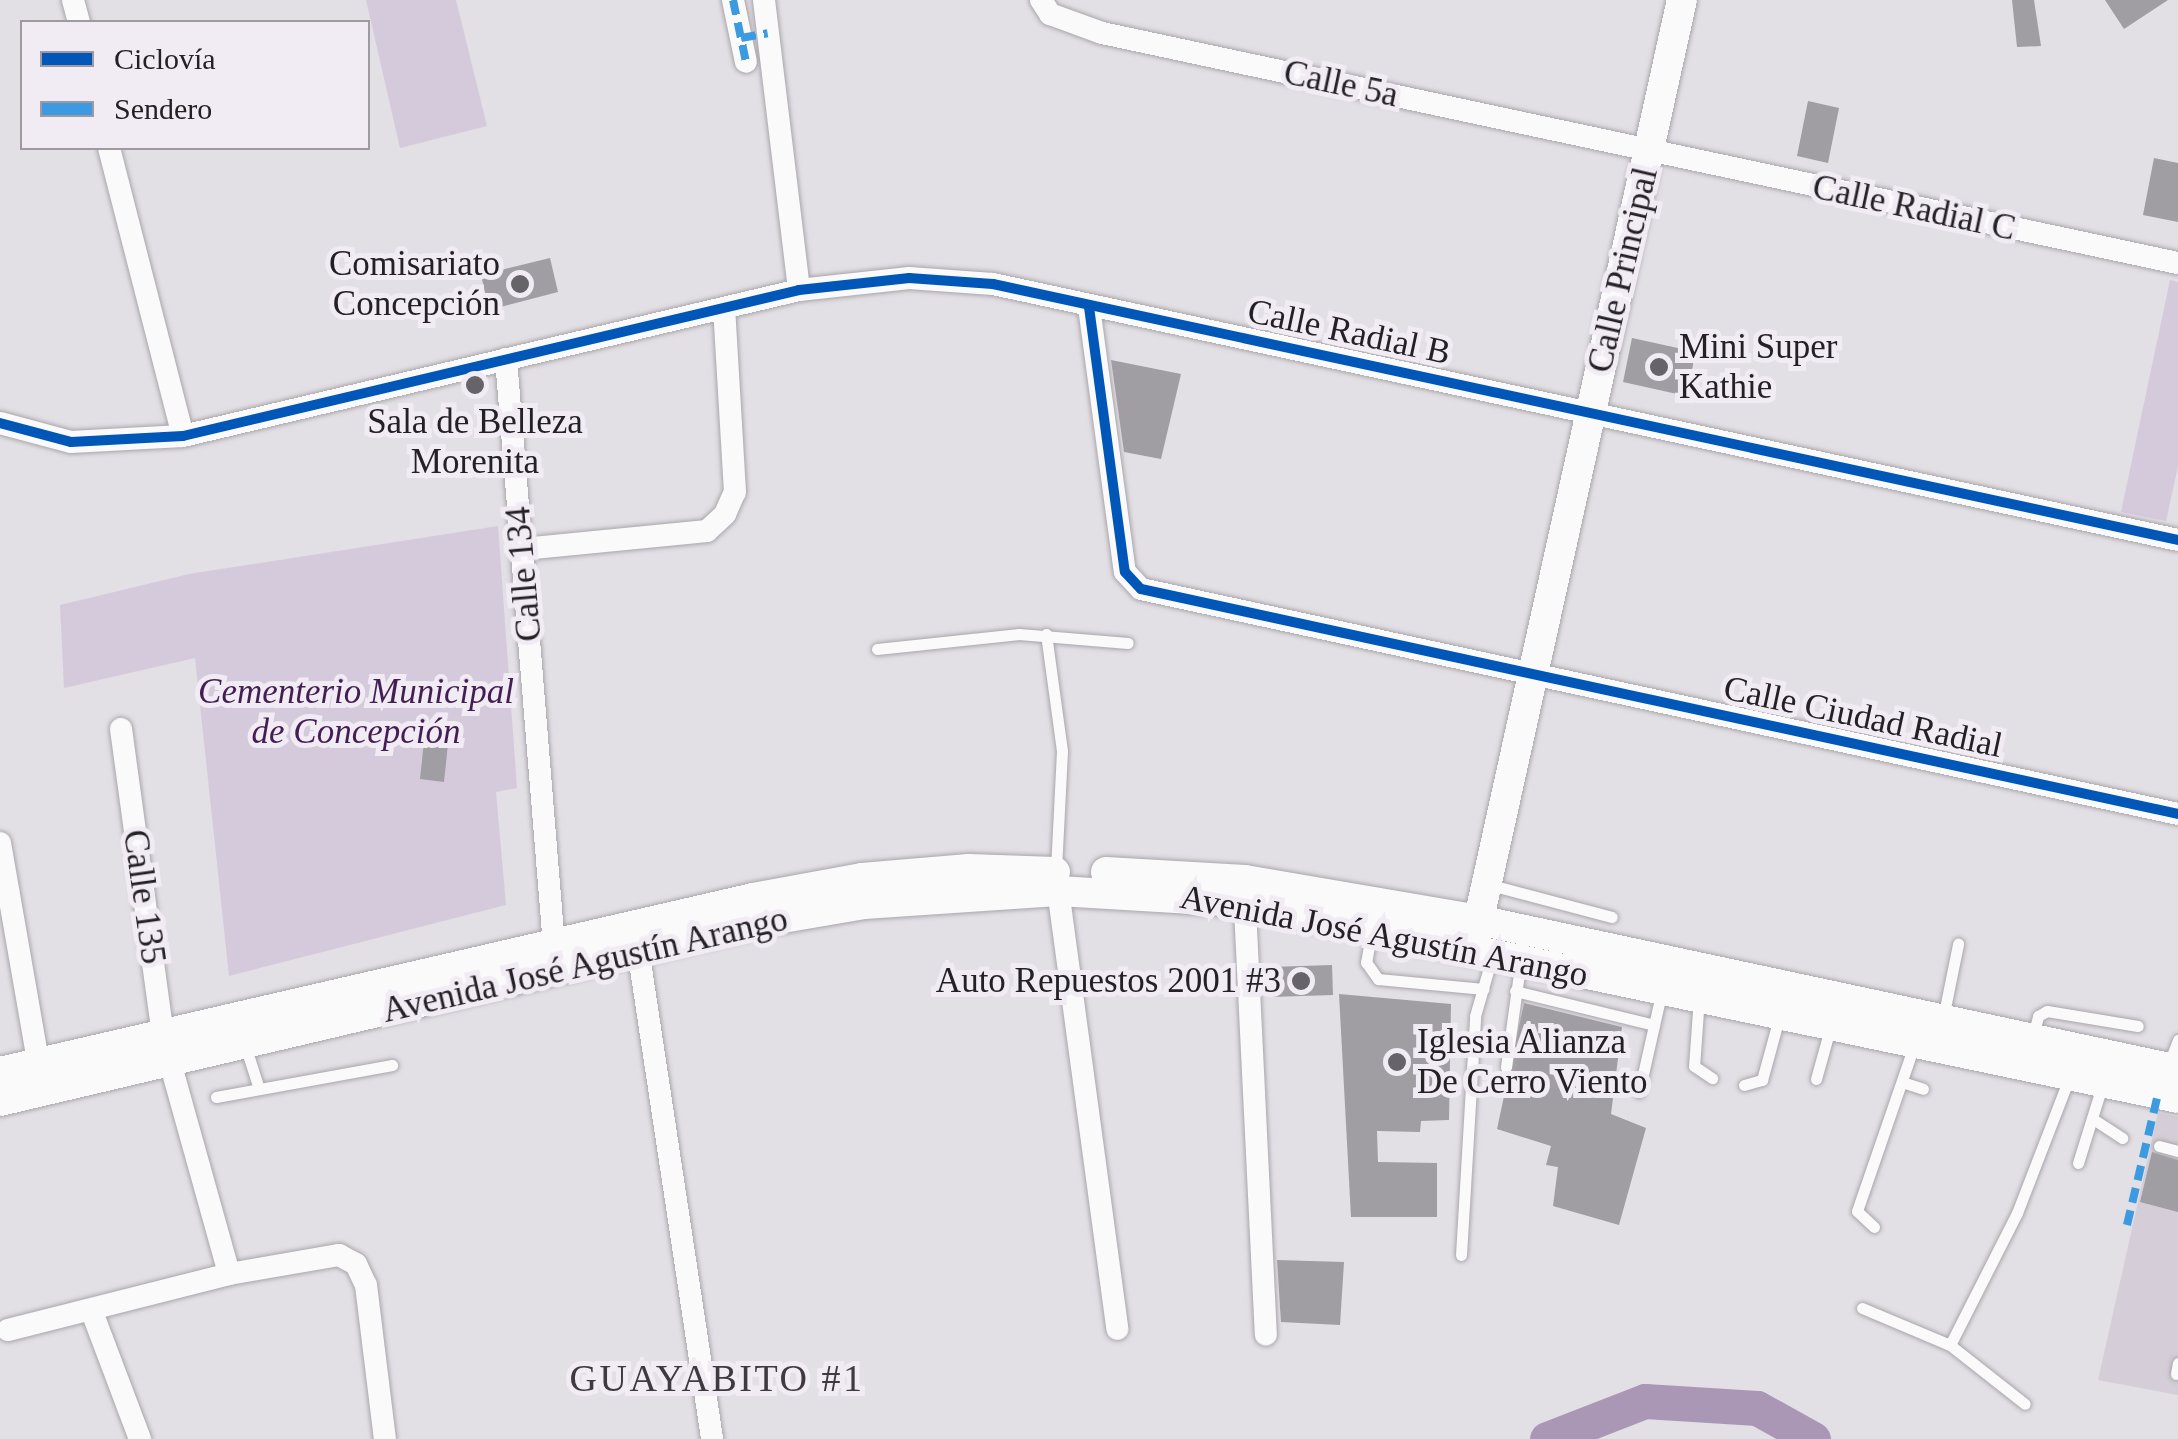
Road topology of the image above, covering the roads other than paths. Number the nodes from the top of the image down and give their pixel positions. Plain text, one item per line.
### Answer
1 (733, 0) edge
2 (764, 0) edge
3 (1041, 0) edge
4 (1682, 0) edge
5 (768, 33) junction
6 (742, 38) junction
7 (746, 62) dead end
8 (1650, 149) junction
9 (110, 150) edge
10 (2178, 264) edge
11 (798, 290) junction
12 (1090, 307) junction
13 (724, 308) junction
14 (506, 359) junction
15 (1592, 410) junction
16 (0, 423) edge
17 (183, 436) junction
18 (2178, 540) edge
19 (523, 548) junction
20 (1046, 634) junction
21 (1128, 643) dead end
22 (877, 649) dead end
23 (1536, 674) junction
24 (121, 728) dead end
25 (2178, 814) edge
26 (0, 843) edge
27 (1056, 881) junction
28 (1487, 884) junction
29 (1244, 891) junction
30 (1374, 916) junction
31 (1612, 917) dead end
32 (1564, 938) junction
33 (1498, 942) junction
34 (1958, 944) dead end
35 (638, 949) junction
36 (555, 956) junction
37 (1664, 975) junction
38 (1700, 982) junction
39 (1484, 990) junction
40 (1516, 991) junction
41 (1783, 1000) junction
42 (1834, 1011) junction
43 (1942, 1020) junction
44 (1654, 1025) junction
45 (2138, 1026) dead end
46 (241, 1033) junction
47 (2032, 1039) junction
48 (1914, 1042) junction
49 (168, 1050) junction
50 (2174, 1059) edge
51 (392, 1066) dead end
52 (1506, 1067) dead end
53 (0, 1072) edge
54 (2070, 1075) junction
55 (40, 1077) junction
56 (1712, 1078) dead end
57 (1816, 1079) dead end
58 (1902, 1082) junction
59 (2103, 1082) junction
60 (1744, 1086) dead end
61 (258, 1089) junction
62 (1923, 1089) dead end
63 (1639, 1092) dead end
64 (216, 1097) dead end
65 (2178, 1098) edge
66 (0, 1100) edge
67 (2093, 1119) junction
68 (2122, 1138) dead end
69 (2159, 1146) dead end
70 (2178, 1151) edge
71 (2078, 1164) dead end
72 (1874, 1227) dead end
73 (1462, 1255) dead end
74 (228, 1274) junction
75 (1862, 1308) dead end
76 (92, 1312) junction
77 (1117, 1329) dead end
78 (8, 1330) dead end
79 (1266, 1334) dead end
80 (1950, 1345) junction
81 (2025, 1404) dead end
82 (140, 1439) edge
83 (385, 1439) edge
84 (712, 1439) edge

1 - 6 street
2 - 5 street
3 - 8 street, Calle 5a
4 - 8 main road, Calle Principal
5 - 6 street
5 - 11 street
6 - 7 street
8 - 10 street, Calle Radial C
8 - 15 main road, Calle Principal
9 - 17 street
11 - 12 street, Calle Radial B
11 - 13 street, Calle Radial B
12 - 15 street, Calle Radial B
12 - 23 street, Calle Ciudad Radial
13 - 14 street, Calle Radial B
13 - 19 street
14 - 17 street, Calle Radial B
14 - 19 street, Calle 134
15 - 18 street, Calle Radial B
15 - 23 main road, Calle Principal
16 - 17 street, Calle Radial B
19 - 36 street, Calle 134
20 - 21 lane
20 - 22 lane
20 - 27 lane
23 - 25 street, Calle Ciudad Radial
23 - 28 main road, Calle Principal
24 - 49 street, Calle 135
26 - 55 street
27 - 29 main road, Avenida José Agustín Arango
27 - 35 main road, Avenida José Agustín Arango
27 - 36 main road, Avenida José Agustín Arango
27 - 77 street
28 - 32 lane
28 - 33 main road, Calle Principal
29 - 30 main road, Avenida José Agustín Arango
29 - 79 street
30 - 33 main road, Avenida José Agustín Arango
30 - 39 lane
31 - 32 lane
32 - 33 main road, Avenida José Agustín Arango
32 - 37 main road, Avenida José Agustín Arango
33 - 39 lane
33 - 40 lane
34 - 43 lane
35 - 36 main road, Avenida José Agustín Arango
35 - 84 street
36 - 46 main road, Avenida José Agustín Arango
37 - 38 main road, Avenida José Agustín Arango
37 - 44 lane
38 - 41 main road, Avenida José Agustín Arango
38 - 56 lane
39 - 73 lane
40 - 44 lane
40 - 52 lane
41 - 42 main road, Avenida José Agustín Arango
41 - 60 lane
42 - 43 main road, Avenida José Agustín Arango
42 - 48 main road, Avenida José Agustín Arango
42 - 57 lane
43 - 47 main road, Avenida José Agustín Arango
44 - 63 lane
45 - 47 lane
46 - 49 main road, Avenida José Agustín Arango
46 - 61 lane
47 - 50 main road, Avenida José Agustín Arango
48 - 54 main road, Avenida José Agustín Arango
48 - 58 lane
49 - 55 main road, Avenida José Agustín Arango
49 - 74 street, Calle 135
51 - 61 lane
53 - 55 main road, Avenida José Agustín Arango
54 - 59 main road, Avenida José Agustín Arango
54 - 80 lane
55 - 66 main road, Avenida José Agustín Arango
58 - 62 lane
58 - 72 lane
59 - 65 main road, Avenida José Agustín Arango
59 - 67 lane
61 - 64 lane
67 - 68 lane
67 - 71 lane
69 - 70 lane
74 - 76 street
74 - 83 street
75 - 80 lane
76 - 78 street
76 - 82 street
80 - 81 lane

